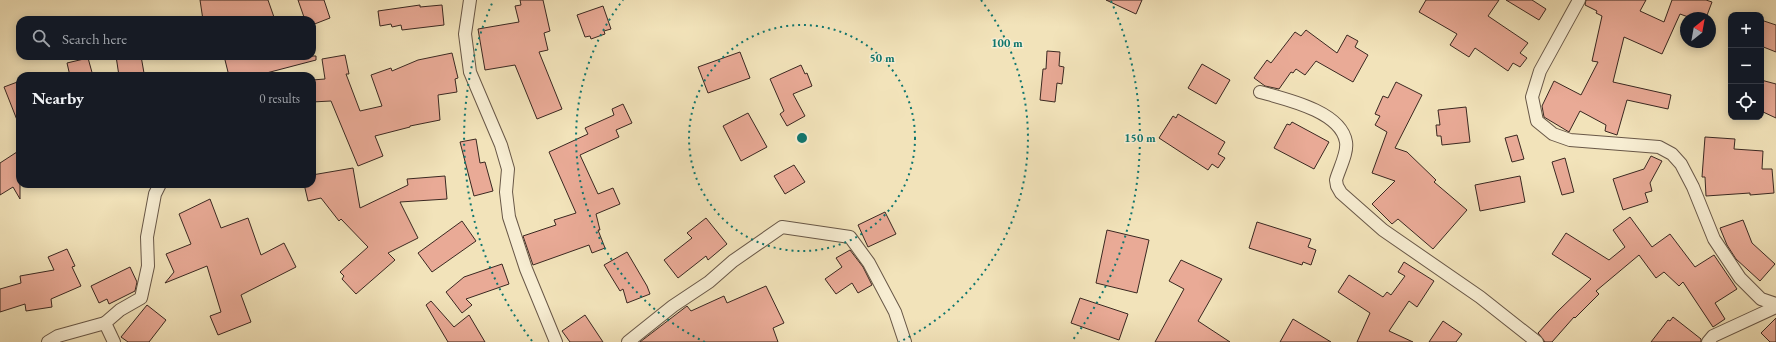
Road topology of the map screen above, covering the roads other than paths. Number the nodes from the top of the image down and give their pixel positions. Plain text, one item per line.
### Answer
1 (470, 0) edge
2 (1579, 0) edge
3 (1260, 92) dead end
4 (158, 188) edge
5 (1776, 304) edge
6 (1776, 307) edge
7 (105, 323) junction
8 (48, 342) edge
9 (114, 342) edge
10 (556, 342) edge
11 (628, 342) edge
12 (905, 342) edge
13 (1537, 342) edge
14 (1708, 342) edge

1 - 10 street
2 - 5 street
3 - 13 street
4 - 7 street
6 - 14 street
7 - 8 street
7 - 9 street
11 - 12 street

